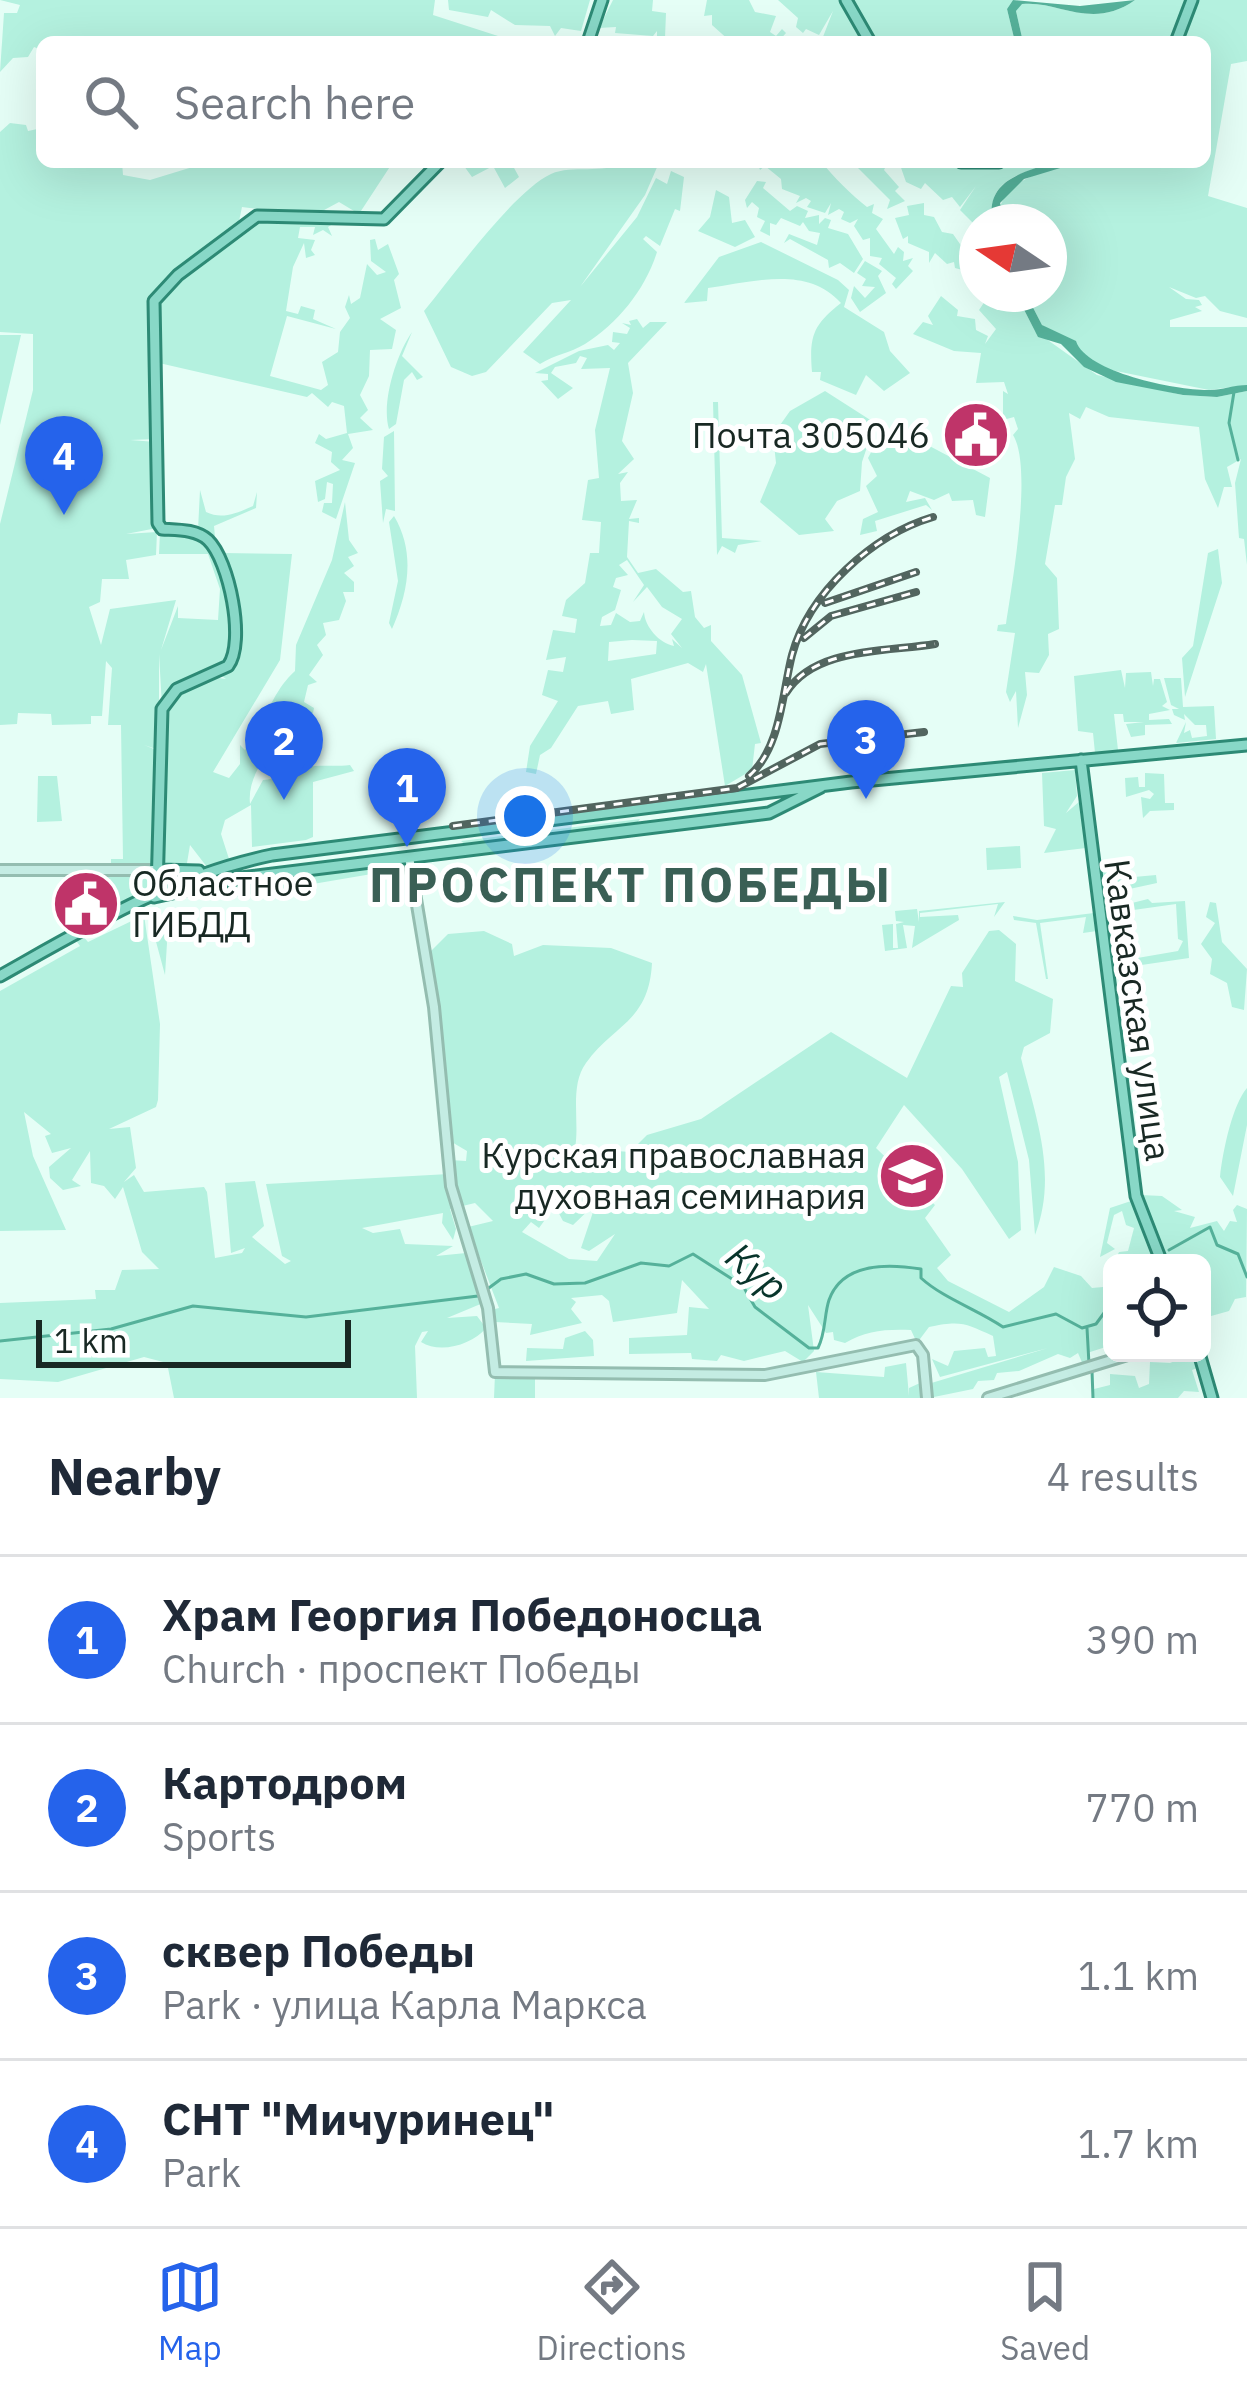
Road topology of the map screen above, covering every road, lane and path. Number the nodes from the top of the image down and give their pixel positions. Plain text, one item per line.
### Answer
1 (602, 0) edge
2 (846, 0) edge
3 (1192, 0) edge
4 (591, 36) edge
5 (867, 36) edge
6 (1178, 36) edge
7 (435, 168) edge
8 (1247, 745) edge
9 (1081, 760) junction
10 (1021, 766) junction
11 (826, 785) junction
12 (1083, 786) junction
13 (794, 788) junction
14 (773, 791) junction
15 (795, 803) junction
16 (654, 806) junction
17 (633, 808) junction
18 (776, 812) junction
19 (657, 826) junction
20 (467, 829) junction
21 (634, 829) junction
22 (446, 831) junction
23 (470, 849) junction
24 (447, 852) junction
25 (409, 857) junction
26 (232, 864) junction
27 (0, 870) edge
28 (160, 870) junction
29 (188, 874) junction
30 (211, 876) junction
31 (235, 879) junction
32 (176, 886) junction
33 (157, 890) junction
34 (115, 912) junction
35 (0, 976) edge
36 (1159, 1254) edge
37 (1105, 1362) edge
38 (1202, 1362) edge
39 (927, 1398) edge
40 (988, 1398) edge
41 (1212, 1398) edge

1 - 4 main road
2 - 5 main road
3 - 6 main road
7 - 28 main road
8 - 9 main road
9 - 10 main road
9 - 12 main road, Кавказская улица
10 - 11 main road
10 - 12 main road
11 - 13 main road
11 - 15 main road
12 - 36 main road, Кавказская улица
13 - 14 main road
13 - 15 main road
14 - 16 main road
14 - 18 main road
15 - 18 main road
16 - 17 main road
16 - 19 main road
17 - 20 main road
17 - 21 main road
18 - 19 main road
19 - 21 main road
20 - 22 main road
20 - 23 main road
21 - 23 main road
22 - 24 main road
22 - 26 main road
23 - 24 main road
24 - 25 main road
25 - 31 main road
25 - 39 main road
26 - 30 main road
26 - 31 main road
27 - 28 main road
28 - 29 main road
28 - 32 main road
28 - 33 main road
29 - 30 main road
29 - 32 main road
30 - 31 main road
30 - 32 main road
32 - 33 main road
32 - 34 main road
33 - 34 main road
34 - 35 main road
37 - 40 main road
38 - 41 main road

